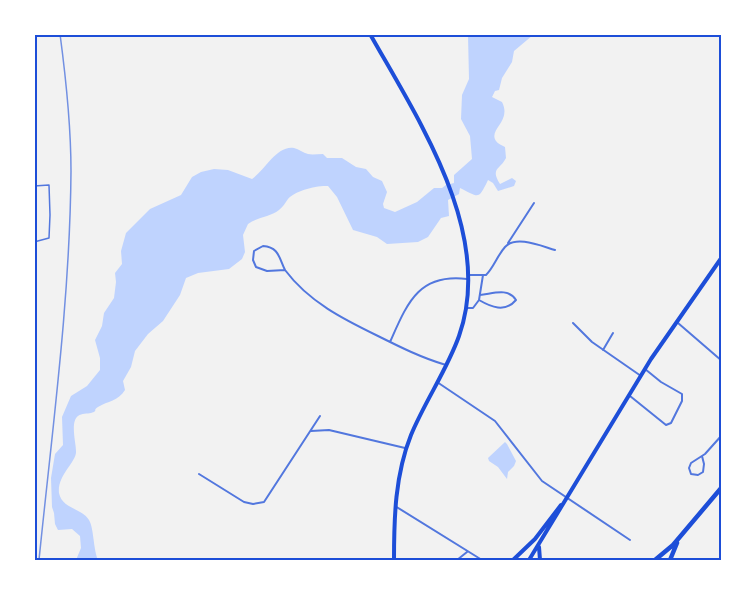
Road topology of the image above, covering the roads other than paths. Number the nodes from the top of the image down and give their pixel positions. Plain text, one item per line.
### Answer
1 (370, 34) edge
2 (34, 186) edge
3 (534, 203) dead end
4 (34, 242) edge
5 (508, 244) junction
6 (555, 250) dead end
7 (722, 256) edge
8 (285, 270) junction
9 (483, 275) junction
10 (469, 277) junction
11 (480, 295) junction
12 (479, 300) junction
13 (466, 308) junction
14 (676, 321) junction
15 (573, 322) dead end
16 (613, 333) dead end
17 (390, 342) junction
18 (603, 350) junction
19 (722, 361) edge
20 (446, 365) junction
21 (645, 369) junction
22 (641, 376) junction
23 (437, 382) junction
24 (629, 396) junction
25 (320, 416) dead end
26 (311, 431) junction
27 (722, 435) edge
28 (406, 448) junction
29 (702, 456) junction
30 (199, 474) dead end
31 (722, 487) edge
32 (567, 497) junction
33 (395, 506) junction
34 (683, 533) junction
35 (630, 540) dead end
36 (539, 544) junction
37 (467, 552) junction
38 (394, 561) edge
39 (457, 561) edge
40 (482, 561) edge
41 (513, 561) edge
42 (529, 561) edge
43 (540, 561) edge
44 (655, 561) edge
45 (669, 561) edge

1 - 10 main road
2 - 4 lane
3 - 5 street
5 - 6 street
5 - 9 street
7 - 14 main road
8 - 8 street
8 - 17 street
9 - 10 street
9 - 11 street
10 - 13 main road
10 - 17 street
11 - 12 street
11 - 12 street
12 - 13 street
13 - 20 main road
14 - 19 street
14 - 21 main road
15 - 18 street
16 - 18 street
17 - 20 street
18 - 22 street
20 - 23 main road
21 - 22 main road
21 - 24 street
22 - 24 main road
23 - 28 main road
23 - 32 street
24 - 32 main road
25 - 26 street
26 - 28 street
26 - 30 street
27 - 29 street
28 - 33 main road
29 - 29 street
31 - 34 highway
32 - 35 street
32 - 36 main road
32 - 41 main road
33 - 37 street
33 - 38 main road
34 - 44 highway
34 - 45 highway
36 - 42 main road
36 - 43 main road
37 - 39 street
37 - 40 street

